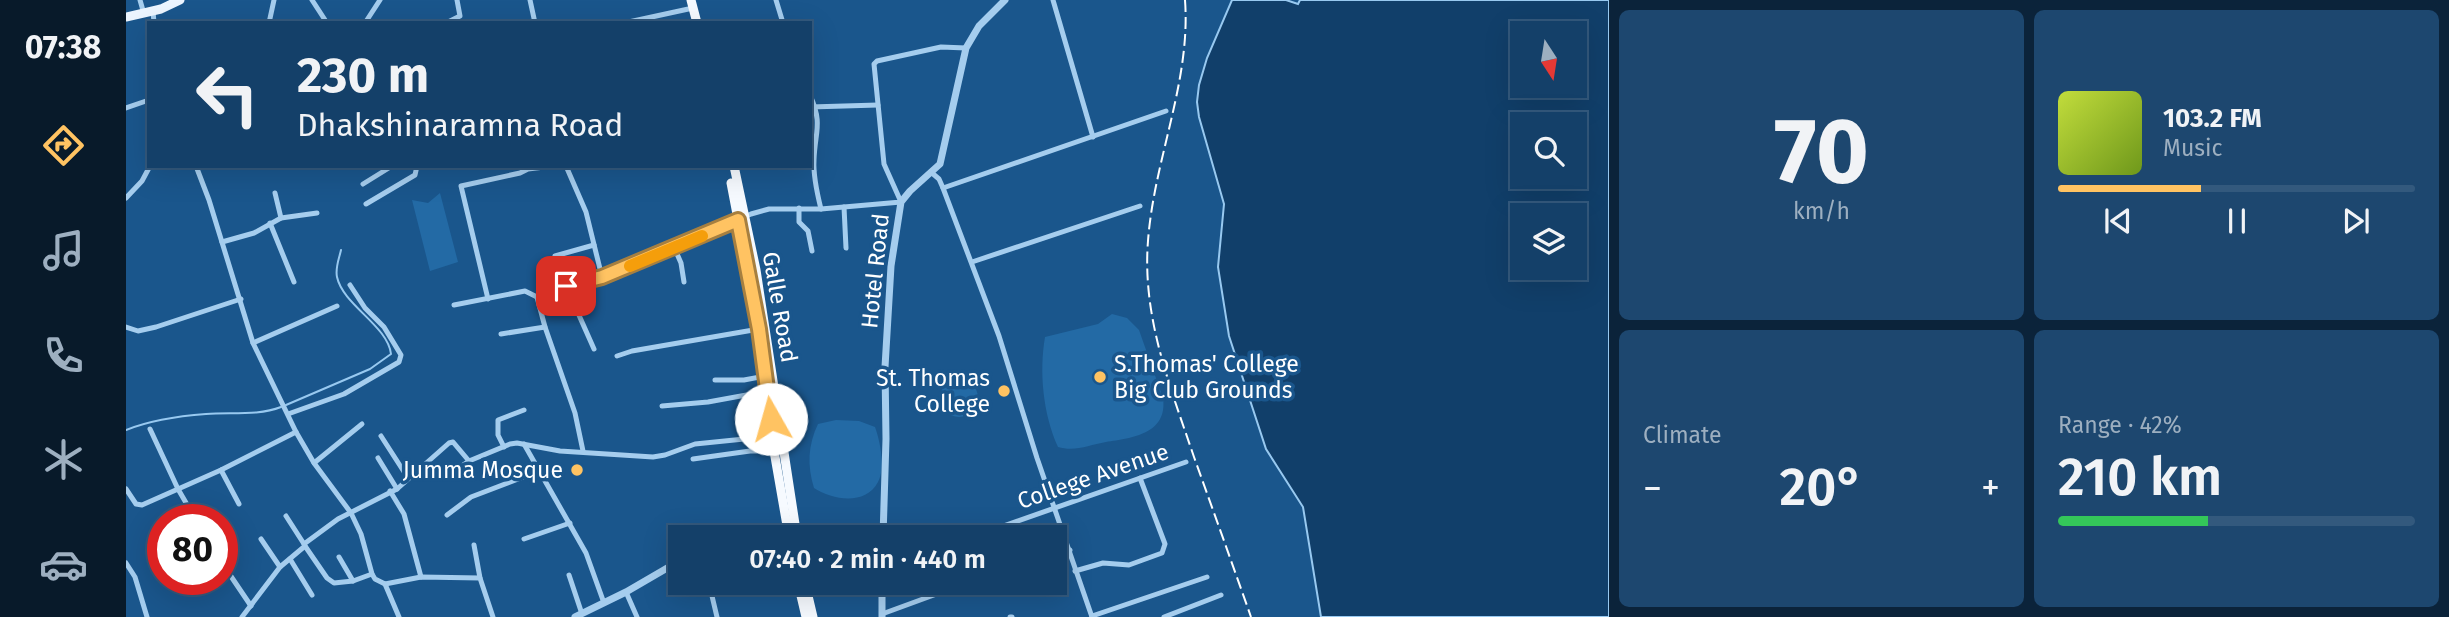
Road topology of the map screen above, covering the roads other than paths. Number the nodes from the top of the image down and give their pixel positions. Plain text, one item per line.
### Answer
1 (140, 0) edge
2 (180, 0) edge
3 (274, 0) edge
4 (312, 0) edge
5 (457, 0) edge
6 (530, 0) edge
7 (776, 0) edge
8 (1005, 0) edge
9 (1053, 0) edge
10 (378, 1) edge
11 (694, 3) edge
12 (154, 9) edge
13 (126, 18) edge
14 (269, 21) edge
15 (326, 21) edge
16 (366, 21) edge
17 (450, 21) edge
18 (535, 21) edge
19 (631, 21) edge
20 (697, 21) edge
21 (702, 21) edge
22 (782, 21) edge
23 (966, 48) junction
24 (147, 101) edge
25 (878, 105) junction
26 (813, 106) edge
27 (126, 108) edge
28 (1166, 111) dead end
29 (1094, 137) junction
30 (149, 168) edge
31 (196, 168) edge
32 (389, 168) edge
33 (417, 168) edge
34 (536, 168) edge
35 (567, 168) edge
36 (728, 168) edge
37 (734, 168) edge
38 (932, 173) junction
39 (363, 184) dead end
40 (943, 188) junction
41 (275, 193) dead end
42 (126, 198) edge
43 (901, 202) junction
44 (366, 204) dead end
45 (1140, 206) dead end
46 (844, 207) junction
47 (799, 208) junction
48 (821, 209) junction
49 (317, 213) dead end
50 (281, 218) junction
51 (741, 219) junction
52 (270, 223) junction
53 (222, 243) junction
54 (594, 245) junction
55 (674, 247) junction
56 (846, 248) dead end
57 (812, 251) dead end
58 (555, 256) dead end
59 (972, 262) junction
60 (602, 277) junction
61 (294, 282) dead end
62 (684, 282) dead end
63 (350, 285) dead end
64 (566, 286) junction
65 (537, 297) junction
66 (241, 299) junction
67 (488, 299) junction
68 (337, 306) dead end
69 (454, 306) dead end
70 (126, 327) edge
71 (544, 327) junction
72 (759, 329) junction
73 (501, 334) dead end
74 (253, 343) junction
75 (594, 349) dead end
76 (617, 356) dead end
77 (765, 376) junction
78 (715, 380) dead end
79 (768, 391) junction
80 (663, 406) dead end
81 (524, 410) dead end
82 (287, 412) junction
83 (362, 424) dead end
84 (150, 429) dead end
85 (296, 432) junction
86 (381, 436) dead end
87 (777, 436) junction
88 (524, 444) junction
89 (504, 447) junction
90 (583, 451) junction
91 (774, 451) junction
92 (378, 458) dead end
93 (693, 459) dead end
94 (469, 461) junction
95 (1186, 462) dead end
96 (314, 463) junction
97 (221, 470) junction
98 (539, 471) junction
99 (450, 474) dead end
100 (1140, 478) junction
101 (406, 480) junction
102 (126, 489) edge
103 (178, 489) junction
104 (394, 490) junction
105 (187, 504) edge
106 (239, 504) dead end
107 (1055, 508) junction
108 (351, 513) junction
109 (447, 515) dead end
110 (286, 516) dead end
111 (570, 523) junction
112 (791, 525) joint
113 (883, 525) edge
114 (1006, 525) edge
115 (261, 539) dead end
116 (524, 539) dead end
117 (305, 545) junction
118 (474, 545) dead end
119 (1070, 550) junction
120 (1067, 551) edge
121 (339, 557) dead end
122 (290, 559) junction
123 (126, 563) edge
124 (280, 568) junction
125 (668, 568) edge
126 (1075, 571) junction
127 (372, 574) junction
128 (569, 575) dead end
129 (421, 577) junction
130 (1207, 577) dead end
131 (480, 578) junction
132 (353, 581) junction
133 (385, 583) junction
134 (238, 587) edge
135 (626, 592) junction
136 (312, 595) dead end
137 (712, 595) edge
138 (804, 595) edge
139 (804, 595) edge
140 (882, 595) edge
141 (935, 595) edge
142 (1221, 595) dead end
143 (604, 603) junction
144 (251, 607) junction
145 (579, 616) edge
146 (882, 616) edge
147 (1092, 616) edge
148 (147, 617) edge
149 (242, 617) edge
150 (399, 617) edge
151 (493, 617) edge
152 (637, 617) edge
153 (717, 617) edge
154 (806, 617) edge
155 (813, 617) edge
156 (1164, 617) edge

1 - 12 street
2 - 12 main road
3 - 14 street
4 - 15 street
5 - 17 street
6 - 18 street
7 - 22 street
8 - 23 street, Hotel Road
9 - 29 street
10 - 16 street
11 - 19 street
11 - 20 highway
11 - 21 highway
12 - 13 main road
23 - 25 street
23 - 38 street, Hotel Road
24 - 27 street
25 - 26 street
25 - 43 street
26 - 48 street
28 - 29 street
29 - 40 street
30 - 42 street
31 - 53 street
32 - 39 street
33 - 44 street
34 - 67 street
35 - 54 street
36 - 51 highway, Galle Road
37 - 51 highway, Galle Road
38 - 40 street
38 - 43 street, Hotel Road
40 - 59 street
41 - 50 street
43 - 46 street
43 - 113 street, Hotel Road
45 - 59 street
46 - 48 street
46 - 56 street
47 - 48 street
47 - 51 street
47 - 57 street
49 - 50 street
50 - 52 street
51 - 55 street
51 - 72 highway, Galle Road
51 - 87 highway, Galle Road
52 - 53 street
52 - 61 street
53 - 66 street
54 - 58 street
54 - 60 street
55 - 60 street
55 - 62 street
59 - 107 street
60 - 64 street
63 - 82 street
64 - 65 street
64 - 75 street
65 - 67 street
65 - 71 street
66 - 70 street
66 - 74 street
67 - 69 street
68 - 74 street
71 - 73 street
71 - 90 street
72 - 76 street
72 - 77 highway, Galle Road
74 - 82 street
77 - 78 street
77 - 79 highway, Galle Road
79 - 80 street
79 - 87 highway, Galle Road
81 - 89 street
82 - 85 street
83 - 96 street
84 - 103 street
85 - 96 street
85 - 97 street
86 - 101 street
87 - 90 street
87 - 91 highway, Galle Road
87 - 112 highway, Galle Road
88 - 89 street
88 - 90 street
88 - 98 street
89 - 94 street
91 - 93 street
91 - 112 highway, Galle Road
92 - 104 street
94 - 99 street
94 - 101 street
95 - 100 street, College Avenue
96 - 108 street
97 - 103 street
97 - 106 street
98 - 109 street
98 - 111 street
100 - 107 street, College Avenue
100 - 126 street
101 - 104 street
102 - 103 street
103 - 105 street
104 - 108 street
104 - 129 street
107 - 114 street, College Avenue
107 - 119 street
108 - 117 street
108 - 127 street
110 - 117 street
111 - 116 street
111 - 143 street
115 - 124 street
117 - 122 street
117 - 132 street
118 - 131 street
119 - 120 street
119 - 126 street
121 - 132 street
122 - 124 street
122 - 136 street
123 - 148 street
124 - 144 street
125 - 135 street
126 - 147 street
127 - 132 street
127 - 133 street
128 - 145 street
129 - 131 street
129 - 133 street
130 - 147 street
131 - 151 street
133 - 150 street
134 - 144 street
135 - 143 street
135 - 152 street
137 - 153 street
138 - 154 highway
139 - 155 highway
140 - 146 street
141 - 146 street
142 - 156 street
143 - 145 street
144 - 149 street

